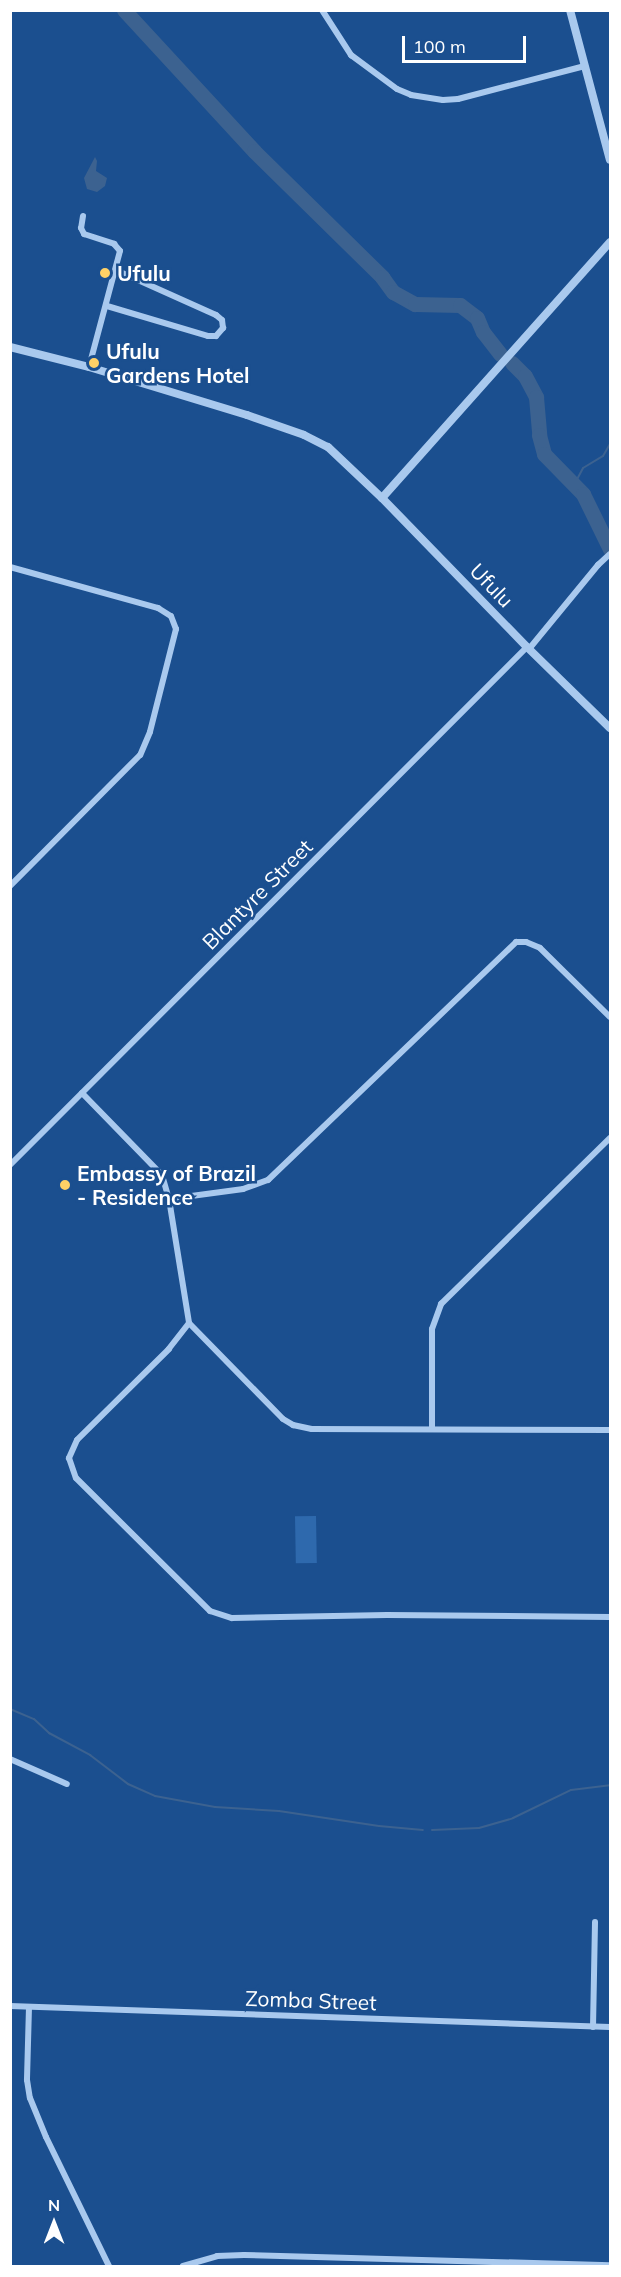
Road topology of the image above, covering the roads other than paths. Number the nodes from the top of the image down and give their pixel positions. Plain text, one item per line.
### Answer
1 (322, 10) edge
2 (570, 10) edge
3 (585, 66) junction
4 (610, 160) edge
5 (83, 216) dead end
6 (610, 242) edge
7 (116, 270) junction
8 (107, 306) junction
9 (10, 348) edge
10 (89, 367) junction
11 (382, 498) junction
12 (610, 554) edge
13 (10, 567) edge
14 (528, 648) junction
15 (610, 728) edge
16 (10, 886) edge
17 (610, 1017) edge
18 (82, 1093) junction
19 (610, 1138) edge
20 (10, 1165) edge
21 (169, 1199) junction
22 (189, 1323) junction
23 (432, 1428) junction
24 (610, 1430) edge
25 (610, 1617) edge
26 (10, 1759) edge
27 (67, 1784) dead end
28 (595, 1922) dead end
29 (10, 2006) edge
30 (29, 2007) junction
31 (593, 2027) junction
32 (610, 2027) edge
33 (610, 2265) edge
34 (109, 2266) edge
35 (183, 2266) edge

1 - 3 street
2 - 3 street
3 - 4 street
5 - 7 street
6 - 11 street
7 - 8 street
7 - 8 street
8 - 10 street
9 - 10 street, Ufulu
10 - 11 street, Ufulu
11 - 14 street, Ufulu
12 - 14 street, Blantyre Street
13 - 16 street
14 - 15 street, Ufulu
14 - 18 street, Blantyre Street
17 - 21 street
18 - 20 street, Blantyre Street
18 - 21 street
19 - 23 street
21 - 22 street
22 - 23 street
22 - 25 street
23 - 24 street
26 - 27 street
28 - 31 street
29 - 30 street, Zomba Street
30 - 31 street, Zomba Street
30 - 34 street
31 - 32 street, Zomba Street
33 - 35 street

